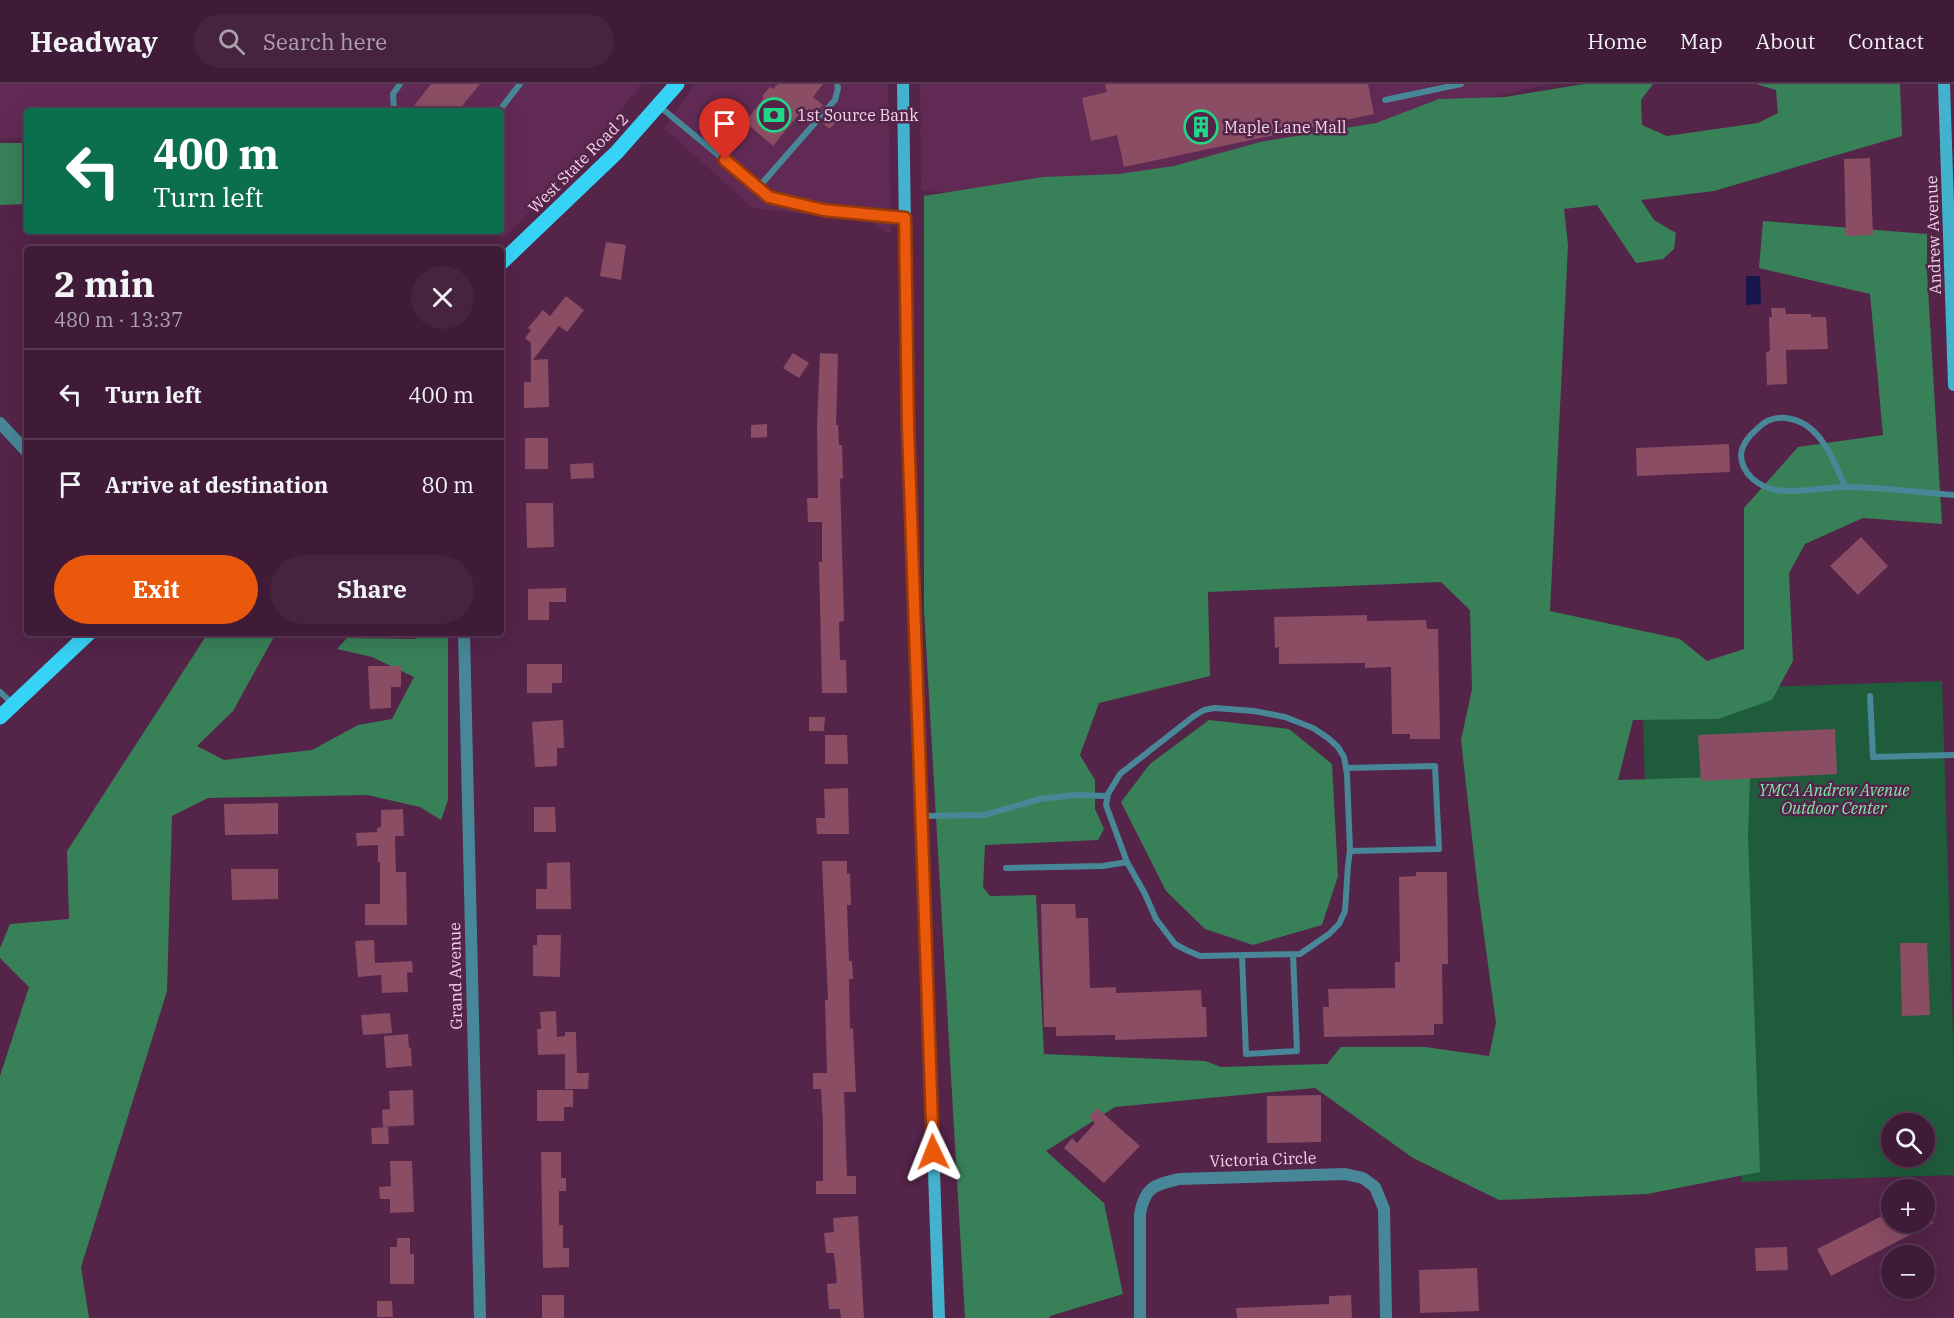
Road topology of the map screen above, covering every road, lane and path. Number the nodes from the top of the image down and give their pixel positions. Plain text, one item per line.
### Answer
1 (400, 84) edge
2 (520, 84) edge
3 (677, 84) edge
4 (837, 84) edge
5 (903, 84) edge
6 (1461, 84) edge
7 (1944, 84) edge
8 (1384, 100) dead end
9 (659, 105) junction
10 (394, 108) edge
11 (502, 108) edge
12 (758, 188) junction
13 (905, 218) junction
14 (1952, 224) edge
15 (504, 260) edge
16 (1954, 385) edge
17 (0, 423) edge
18 (24, 449) edge
19 (1845, 487) junction
20 (1954, 495) edge
21 (87, 636) edge
22 (464, 636) edge
23 (0, 692) edge
24 (1870, 696) dead end
25 (13, 704) junction
26 (0, 717) edge
27 (1954, 755) edge
28 (1346, 768) junction
29 (1107, 796) junction
30 (921, 816) junction
31 (1350, 851) junction
32 (1127, 862) junction
33 (1006, 868) dead end
34 (1293, 954) junction
35 (1242, 956) junction
36 (480, 1318) edge
37 (939, 1318) edge
38 (1140, 1318) edge
39 (1386, 1318) edge

1 - 10 lane
2 - 11 lane
3 - 9 main road, West State Road 2
4 - 12 lane
5 - 13 main road
6 - 8 lane
7 - 14 main road, Andrew Avenue
9 - 12 lane
9 - 15 main road, West State Road 2
12 - 13 lane
13 - 30 main road
14 - 16 main road, Andrew Avenue
17 - 18 street
19 - 19 lane
19 - 20 lane
21 - 25 main road
22 - 36 street, Grand Avenue
23 - 25 lane
24 - 27 lane
25 - 26 main road
28 - 29 lane
28 - 31 lane
28 - 31 lane
29 - 30 lane
29 - 32 lane
30 - 37 main road
31 - 34 lane
32 - 33 lane
32 - 35 lane
34 - 35 lane
34 - 35 lane
38 - 39 street, Victoria Circle

